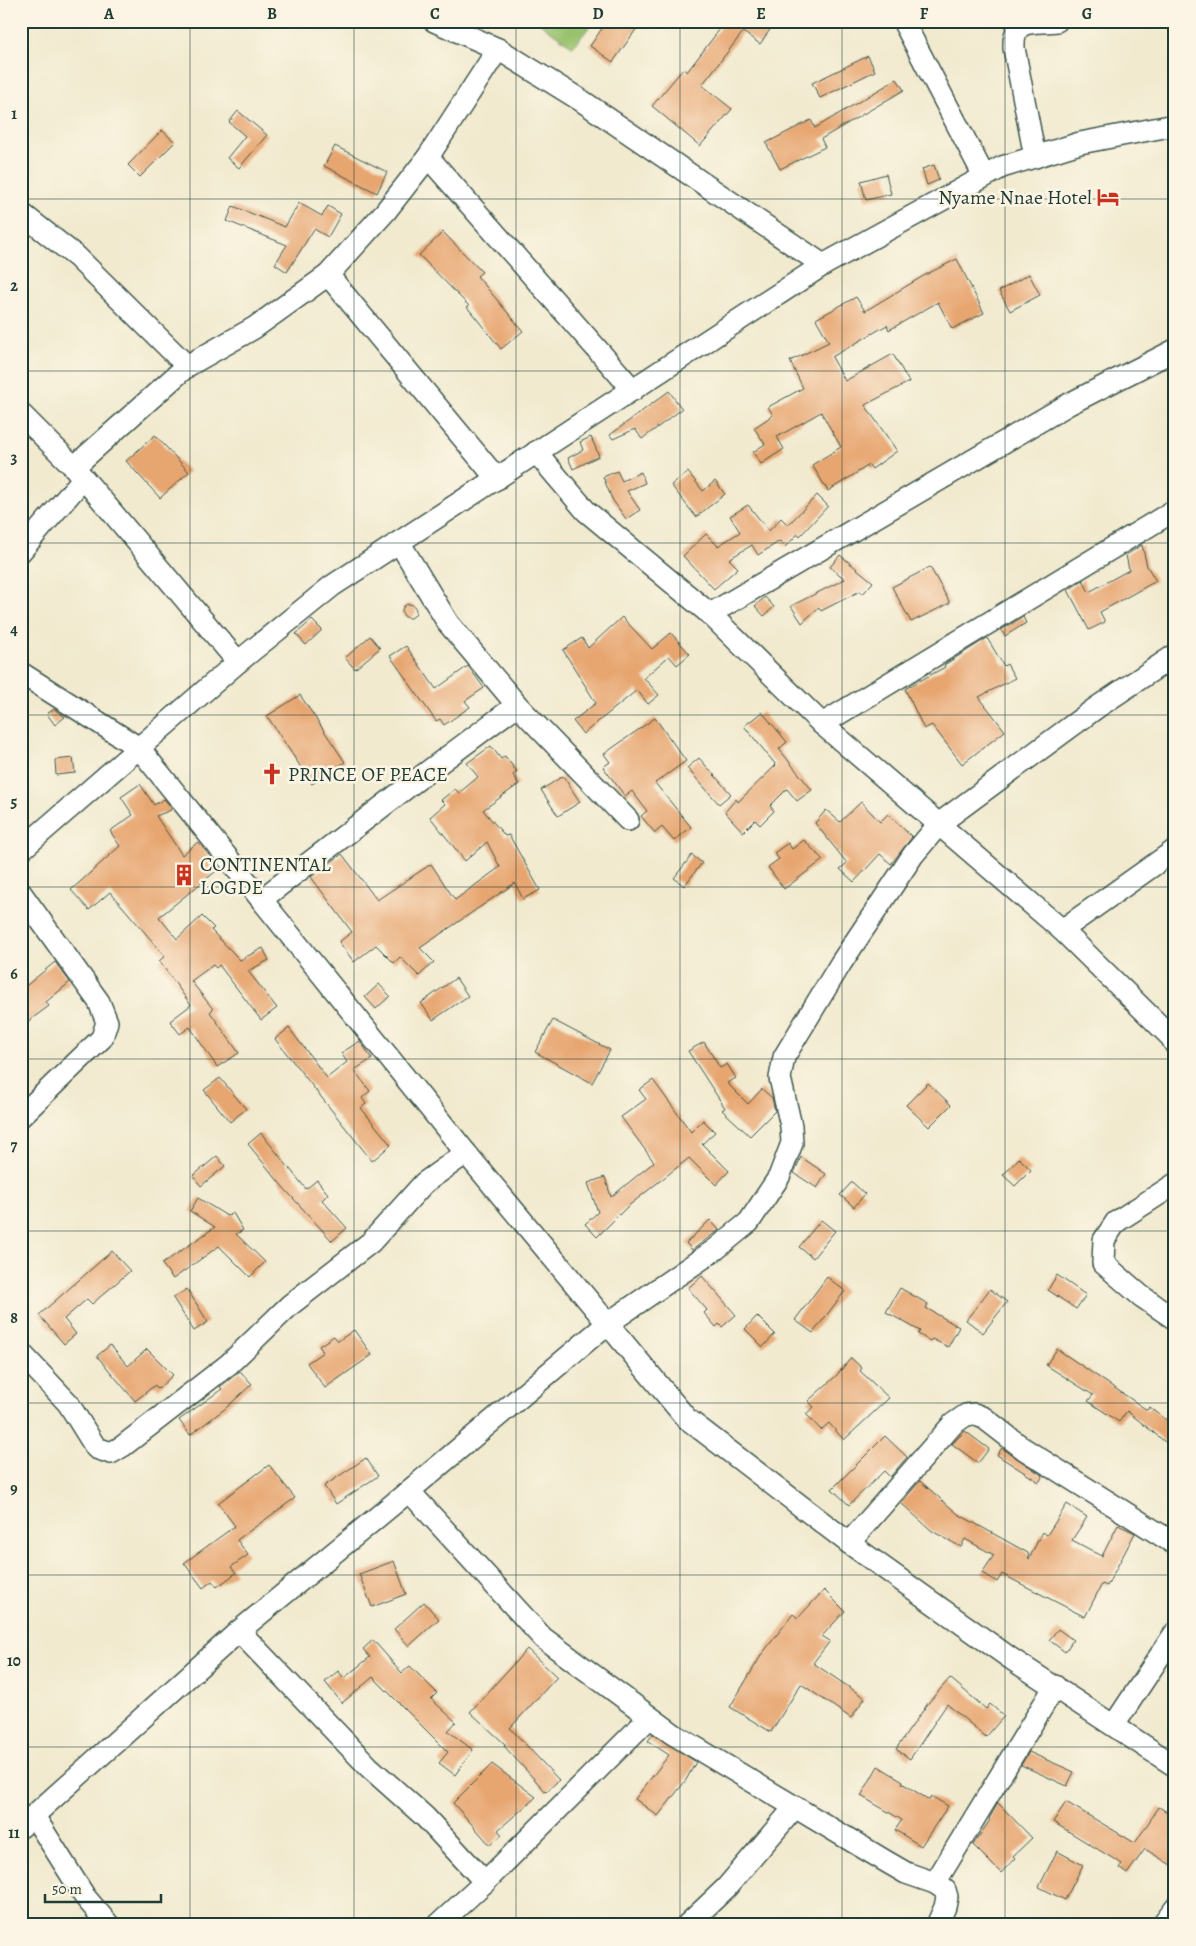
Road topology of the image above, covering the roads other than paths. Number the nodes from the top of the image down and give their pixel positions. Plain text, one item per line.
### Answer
1 (434, 21) edge
2 (903, 21) edge
3 (1057, 21) edge
4 (498, 49) junction
5 (1175, 125) edge
6 (428, 157) junction
7 (1035, 157) junction
8 (984, 176) junction
9 (21, 213) edge
10 (823, 265) junction
11 (328, 275) junction
12 (1175, 350) edge
13 (188, 366) junction
14 (633, 390) junction
15 (21, 414) edge
16 (536, 452) junction
17 (78, 474) junction
18 (497, 479) junction
19 (1175, 510) edge
20 (399, 542) junction
21 (21, 551) edge
22 (710, 614) junction
23 (1175, 655) edge
24 (238, 662) junction
25 (21, 673) edge
26 (517, 705) junction
27 (822, 724) junction
28 (140, 748) junction
29 (628, 820) dead end
30 (940, 823) junction
31 (21, 850) edge
32 (1175, 850) edge
33 (21, 893) edge
34 (262, 899) junction
35 (1062, 930) junction
36 (1173, 1039) edge
37 (21, 1116) edge
38 (466, 1153) junction
39 (1175, 1184) edge
40 (1175, 1319) edge
41 (607, 1324) junction
42 (21, 1353) edge
43 (409, 1491) junction
44 (849, 1543) junction
45 (1175, 1544) edge
46 (239, 1631) junction
47 (1175, 1633) edge
48 (1055, 1686) junction
49 (649, 1718) junction
50 (1114, 1725) junction
51 (1175, 1766) edge
52 (795, 1807) junction
53 (28, 1821) edge
54 (485, 1882) junction
55 (935, 1884) junction
56 (1175, 1908) edge
57 (109, 1925) edge
58 (438, 1925) edge
59 (687, 1925) edge
60 (937, 1925) edge
61 (1162, 1925) edge

1 - 4 street
2 - 8 street
3 - 7 street
4 - 6 street
4 - 10 street
5 - 7 street
6 - 11 street
6 - 14 street
7 - 8 street
8 - 10 street
9 - 13 street
10 - 14 street
11 - 13 street
11 - 18 street
12 - 22 street
13 - 17 street
14 - 16 street
15 - 17 street
16 - 18 street
16 - 22 street
17 - 21 street
17 - 24 street
18 - 20 street
19 - 27 street
20 - 24 street
20 - 26 street
22 - 27 street
23 - 30 street
24 - 28 street
25 - 28 street
26 - 29 street
26 - 34 street
27 - 30 street
28 - 31 street
28 - 34 street
30 - 35 street
30 - 41 street
32 - 35 street
33 - 37 street
34 - 38 street
35 - 36 street
38 - 41 street
38 - 42 street
39 - 40 street
41 - 43 street
41 - 44 street
43 - 46 street
43 - 49 street
44 - 45 street
44 - 48 street
46 - 53 street
46 - 54 street
47 - 50 street
48 - 50 street
48 - 55 street
49 - 52 street
49 - 54 street
50 - 51 street
52 - 55 street
52 - 59 street
53 - 57 street
54 - 58 street
55 - 60 street
56 - 61 street

